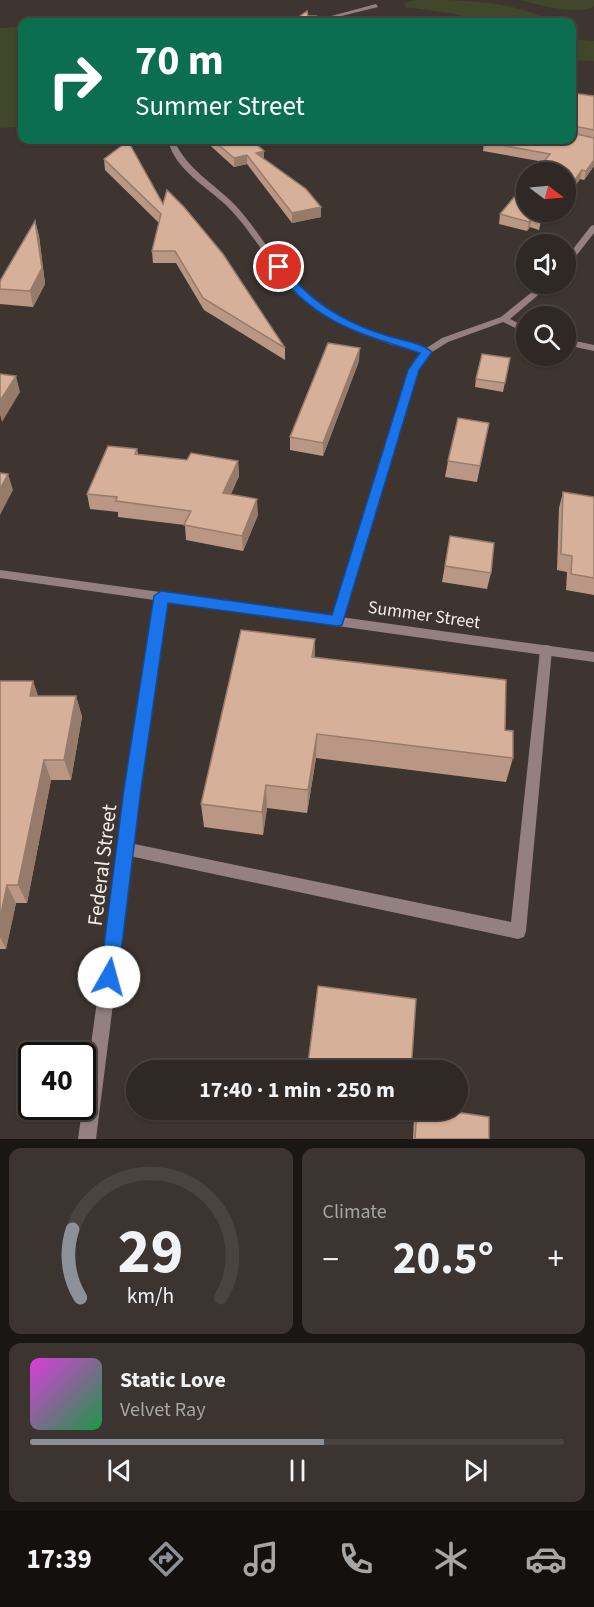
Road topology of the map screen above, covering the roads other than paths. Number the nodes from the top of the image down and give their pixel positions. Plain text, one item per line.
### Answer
1 (376, 6) dead end
2 (328, 18) edge
3 (173, 144) edge
4 (594, 228) edge
5 (576, 250) edge
6 (535, 294) edge
7 (504, 319) junction
8 (516, 325) edge
9 (576, 344) edge
10 (594, 348) edge
11 (426, 352) junction
12 (0, 574) edge
13 (161, 596) junction
14 (337, 621) junction
15 (546, 650) junction
16 (594, 657) edge
17 (125, 849) junction
18 (87, 1139) edge

1 - 2 street
3 - 11 street
4 - 5 street
6 - 7 street
7 - 8 street
7 - 11 street
9 - 10 street
11 - 14 street
12 - 13 street, Summer Street
13 - 14 street, Summer Street
13 - 17 street, Federal Street
14 - 15 street, Summer Street
15 - 16 street, Summer Street
15 - 17 street
17 - 18 street, Federal Street

